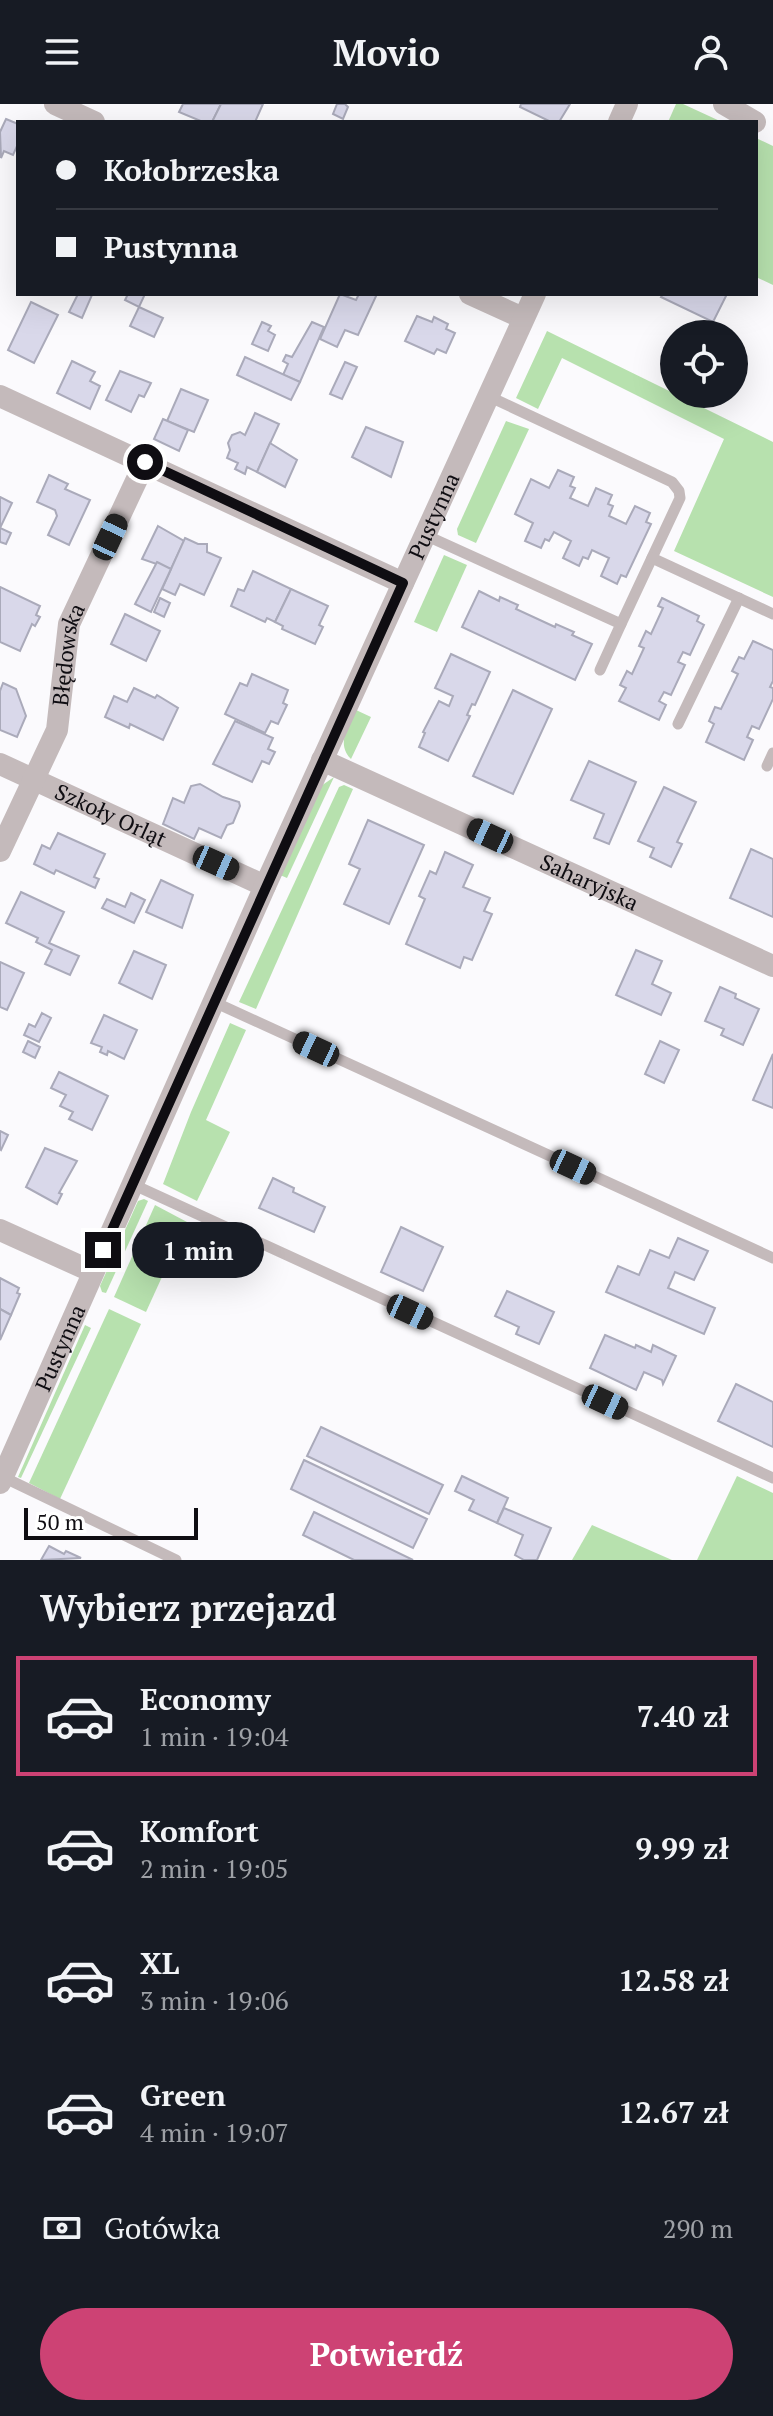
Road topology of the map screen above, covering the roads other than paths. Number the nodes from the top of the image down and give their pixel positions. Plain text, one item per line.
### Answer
1 (55, 104) edge
2 (724, 104) edge
3 (90, 120) edge
4 (752, 120) edge
5 (474, 296) edge
6 (534, 296) edge
7 (523, 318) junction
8 (0, 396) edge
9 (488, 396) junction
10 (145, 462) junction
11 (425, 535) junction
12 (652, 558) junction
13 (403, 583) junction
14 (739, 598) junction
15 (773, 614) edge
16 (621, 624) junction
17 (600, 670) dead end
18 (678, 724) dead end
19 (773, 753) edge
20 (322, 760) junction
21 (0, 764) edge
22 (767, 766) dead end
23 (33, 780) junction
24 (0, 851) edge
25 (265, 886) junction
26 (771, 966) edge
27 (214, 1002) junction
28 (132, 1184) junction
29 (0, 1230) edge
30 (773, 1258) edge
31 (93, 1272) junction
32 (773, 1478) edge
33 (1, 1480) edge
34 (176, 1560) edge

1 - 3 street
2 - 4 street
5 - 7 street
6 - 7 street, Pustynna
7 - 9 street, Pustynna
8 - 10 street
9 - 11 street, Pustynna
9 - 12 lane
10 - 13 street
10 - 23 street, Błędowska
11 - 13 street, Pustynna
11 - 16 lane
12 - 14 lane
12 - 16 lane
13 - 20 street, Pustynna
14 - 15 lane
14 - 18 lane
16 - 17 lane
19 - 22 lane
20 - 25 street, Pustynna
20 - 26 street, Saharyjska
21 - 23 street, Szkoły Orląt
23 - 24 street, Błędowska
23 - 25 street, Szkoły Orląt
25 - 27 street, Pustynna
27 - 28 street, Pustynna
27 - 30 lane
28 - 31 street, Pustynna
28 - 32 lane
29 - 31 street
31 - 33 street, Pustynna
33 - 34 lane

